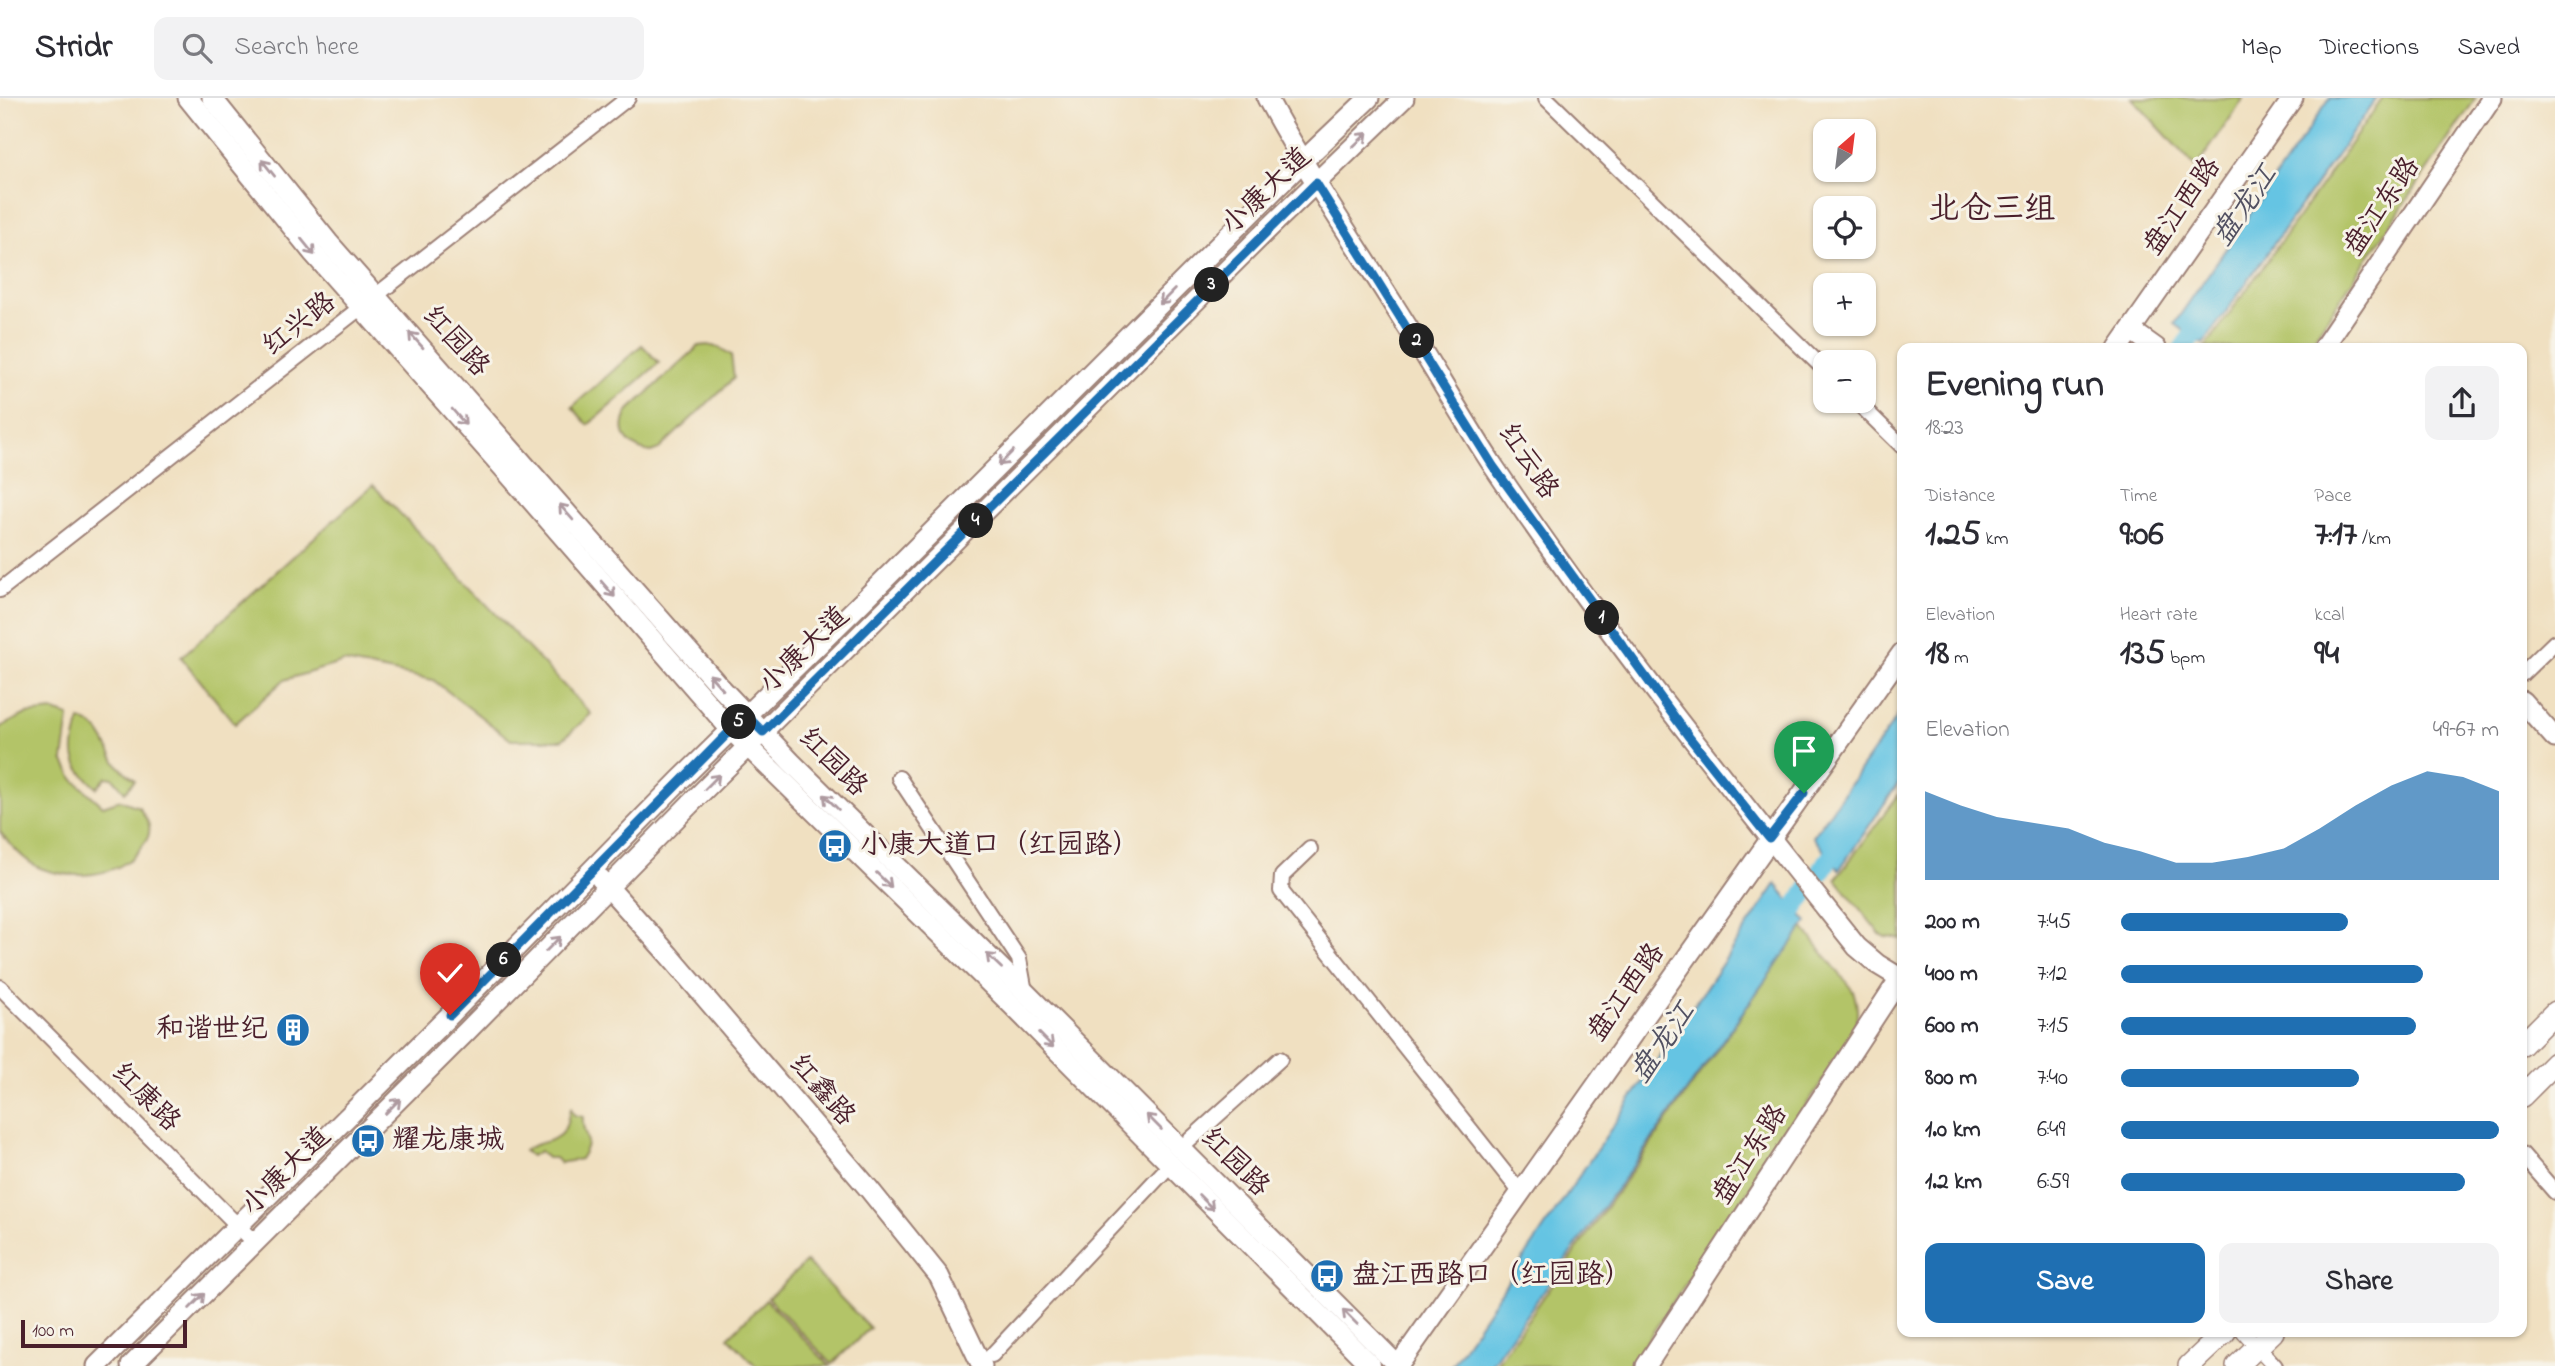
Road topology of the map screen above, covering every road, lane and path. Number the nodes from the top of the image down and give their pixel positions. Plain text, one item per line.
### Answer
1 (188, 98) edge
2 (212, 98) edge
3 (628, 98) edge
4 (1267, 98) edge
5 (1369, 98) edge
6 (1404, 98) edge
7 (1546, 98) edge
8 (2293, 98) edge
9 (2492, 98) edge
10 (1302, 162) junction
11 (1316, 183) junction
12 (369, 302) junction
13 (2131, 330) junction
14 (2122, 343) edge
15 (2149, 343) edge
16 (2326, 343) edge
17 (1813, 358) edge
18 (1868, 413) edge
19 (1897, 441) edge
20 (0, 590) edge
21 (2555, 642) edge
22 (1897, 660) edge
23 (2527, 669) edge
24 (2527, 706) edge
25 (746, 715) junction
26 (731, 730) junction
27 (763, 732) junction
28 (2555, 737) edge
29 (747, 747) junction
30 (899, 778) dead end
31 (1769, 838) junction
32 (1310, 849) dead end
33 (592, 870) junction
34 (609, 887) junction
35 (1897, 974) edge
36 (1897, 985) edge
37 (0, 987) edge
38 (1025, 992) junction
39 (2555, 1012) edge
40 (2527, 1040) edge
41 (1280, 1059) dead end
42 (2555, 1063) edge
43 (2527, 1091) edge
44 (1175, 1157) junction
45 (2527, 1160) edge
46 (2555, 1192) edge
47 (1521, 1193) junction
48 (238, 1227) junction
49 (255, 1243) junction
50 (2220, 1337) edge
51 (2250, 1339) edge
52 (987, 1361) edge
53 (97, 1366) edge
54 (131, 1366) edge
55 (1371, 1366) edge
56 (1398, 1366) edge
57 (1646, 1366) edge
58 (2189, 1366) edge
59 (2237, 1366) edge
60 (2275, 1366) edge

1 -> 12 main road, 红园路
12 -> 2 main road, 红园路
3 - 12 street, 红兴路
4 - 10 main road, 红云路
5 - 10 main road, 小康大道
11 -> 6 main road, 小康大道
7 - 17 street
8 - 13 main road, 盘江西路
9 - 16 main road, 盘江东路
10 - 11 main road, 红云路
10 -> 25 main road, 小康大道
11 - 27 main road, 小康大道
11 - 31 main road, 红云路
12 - 20 street, 红兴路
25 -> 12 main road, 红园路
12 -> 26 main road, 红园路
13 - 14 main road, 盘江西路
13 - 15 main road
18 - 19 street
21 - 23 street
22 - 31 main road, 盘江西路
24 - 28 main road
25 - 26 main road, 小康大道
25 - 27 main road, 红园路
26 - 29 main road, 红园路
26 - 33 main road, 小康大道
27 - 29 main road, 小康大道
38 -> 27 main road, 红园路
34 -> 29 main road, 小康大道
29 -> 44 main road, 红园路
30 - 38 street
31 - 35 main road, 红云路
31 - 47 main road, 盘江西路
32 - 47 street
33 - 34 main road, 红鑫路
33 - 48 main road, 小康大道
49 -> 34 main road, 小康大道
34 - 52 main road, 红鑫路
36 - 57 main road, 盘江东路
37 - 48 street, 红康路
44 -> 38 main road, 红园路
39 - 40 main road
41 - 44 street
42 - 43 main road
44 - 52 street
44 -> 55 main road, 红园路
56 -> 44 main road, 红园路
45 - 46 street
47 - 56 main road, 盘江西路
48 - 49 street, 红康路
48 - 53 main road, 小康大道
54 -> 49 main road, 小康大道
50 - 58 main road
51 - 59 main road
51 - 60 street

